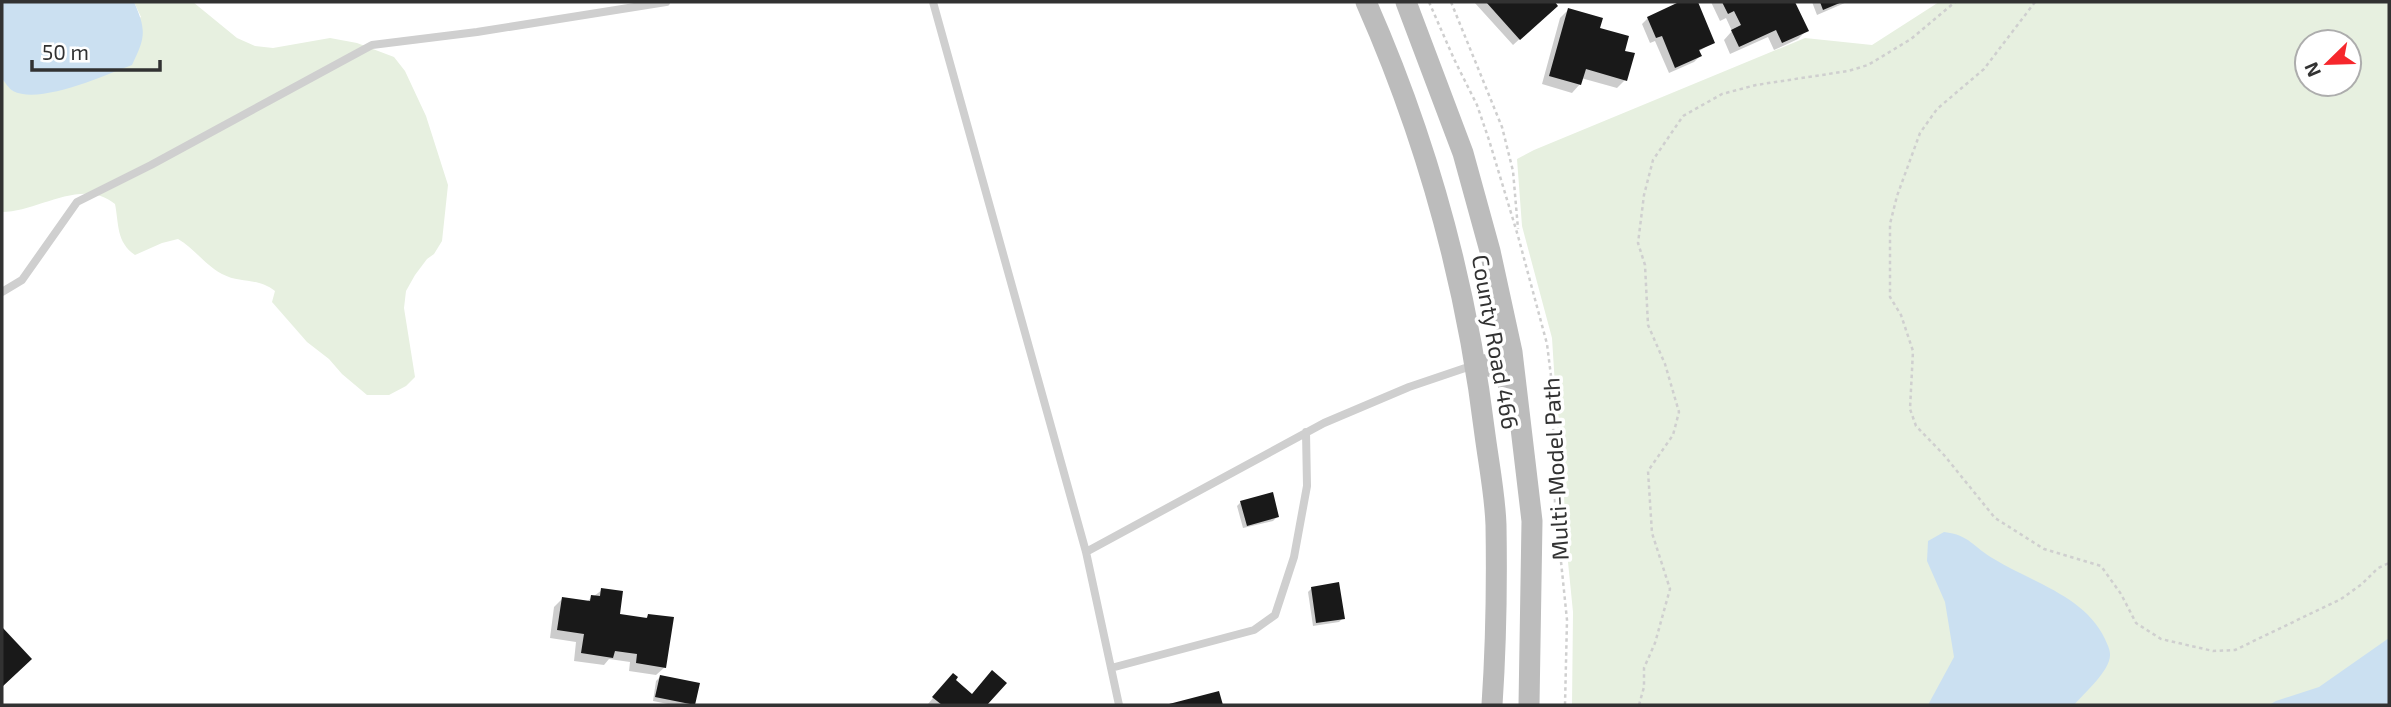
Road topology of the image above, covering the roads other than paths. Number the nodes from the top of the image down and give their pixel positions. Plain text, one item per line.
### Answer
1 (666, 2) edge
2 (933, 2) edge
3 (1366, 2) edge
4 (1406, 2) edge
5 (2, 292) edge
6 (1477, 365) junction
7 (1517, 402) junction
8 (1306, 432) junction
9 (1086, 552) junction
10 (1111, 668) junction
11 (1119, 705) edge
12 (1492, 705) edge
13 (1529, 705) edge

1 - 5 lane
2 - 9 lane
3 - 6 main road, County Road 466
4 - 7 main road, County Road 466
6 - 7 main road
6 - 8 lane
6 - 12 main road, County Road 466
7 - 13 main road, County Road 466
8 - 9 lane
8 - 10 lane
9 - 10 lane
10 - 11 lane

